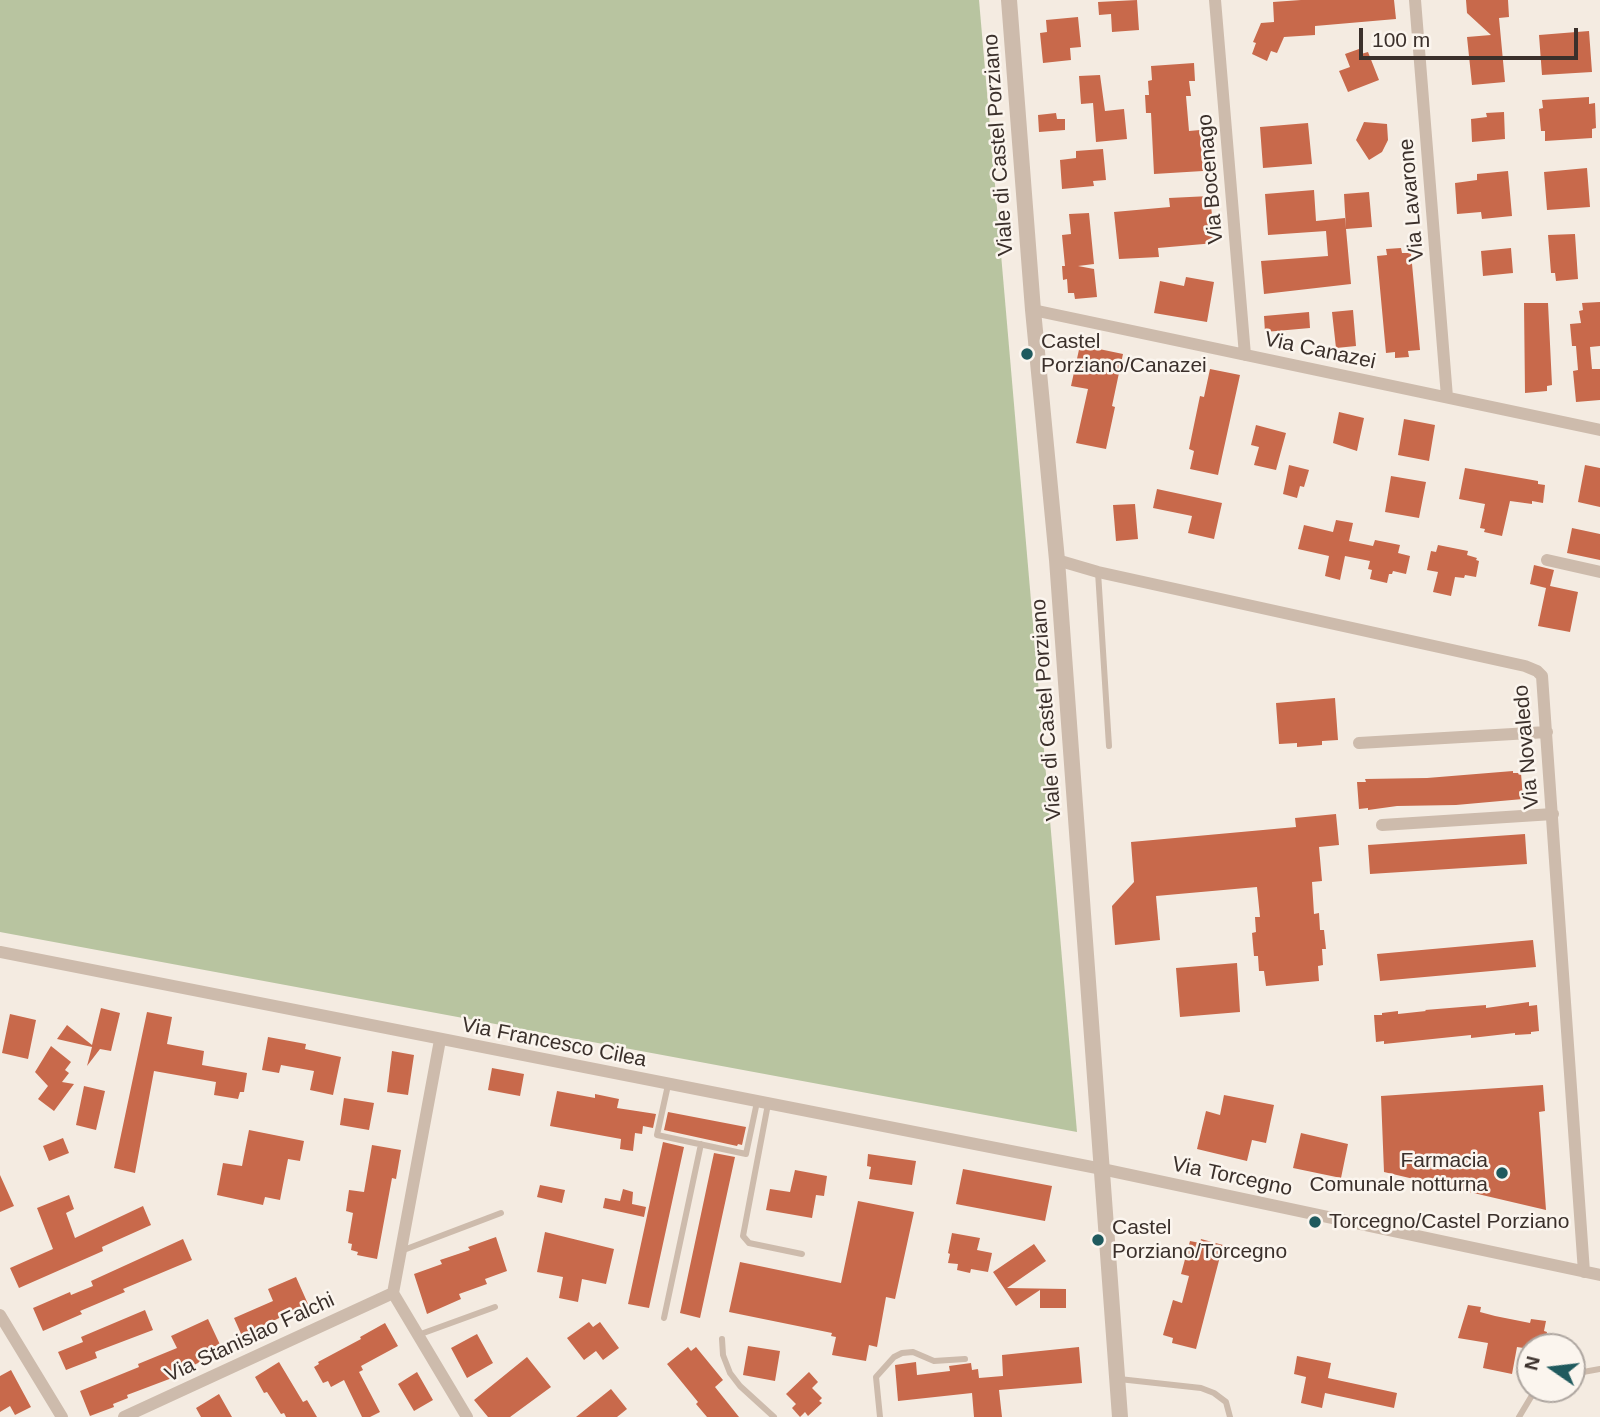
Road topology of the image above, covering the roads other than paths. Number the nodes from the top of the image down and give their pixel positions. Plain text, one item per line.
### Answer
1 (1009, 0) edge
2 (1215, 0) edge
3 (1415, 0) edge
4 (1033, 310) junction
5 (1245, 355) junction
6 (1447, 397) junction
7 (1600, 430) edge
8 (1547, 560) dead end
9 (1056, 561) junction
10 (1097, 572) junction
11 (1600, 572) edge
12 (1547, 732) junction
13 (1359, 743) dead end
14 (1109, 746) dead end
15 (1553, 814) junction
16 (1382, 825) dead end
17 (0, 953) edge
18 (440, 1040) junction
19 (668, 1085) junction
20 (762, 1103) junction
21 (701, 1144) junction
22 (1102, 1169) junction
23 (501, 1213) dead end
24 (401, 1251) junction
25 (802, 1254) dead end
26 (1584, 1272) junction
27 (1600, 1275) edge
28 (393, 1293) junction
29 (495, 1307) dead end
30 (0, 1315) edge
31 (664, 1318) dead end
32 (418, 1335) junction
33 (722, 1339) dead end
34 (965, 1359) dead end
35 (1117, 1379) junction
36 (59, 1416) edge
37 (124, 1417) edge
38 (467, 1417) edge
39 (774, 1417) edge
40 (880, 1417) edge
41 (1120, 1417) edge
42 (1230, 1417) edge

1 - 4 street, Viale di Castel Porziano
2 - 5 street, Via Bocenago
3 - 6 street, Via Lavarone
4 - 5 street, Via Canazei
4 - 9 street, Viale di Castel Porziano
5 - 6 street, Via Canazei
6 - 7 street, Via Canazei
8 - 11 street
9 - 10 street, Via Novaledo
9 - 22 street, Viale di Castel Porziano
10 - 12 street, Via Novaledo
10 - 14 lane
12 - 13 street
12 - 15 street, Via Novaledo
15 - 16 street
15 - 26 street, Via Novaledo
17 - 18 street, Via Francesco Cilea
18 - 19 street, Via Francesco Cilea
18 - 24 street
19 - 20 street, Via Francesco Cilea
19 - 21 lane
20 - 21 lane
20 - 22 street, Via Francesco Cilea
20 - 25 lane
21 - 31 lane
22 - 26 street, Via Torcegno
22 - 35 street, Viale di Castel Porziano
23 - 24 lane
24 - 28 street
26 - 27 street, Via Torcegno
28 - 32 street
28 - 37 street, Via Stanislao Falchi
29 - 32 lane
30 - 36 street
32 - 38 street
33 - 39 lane
34 - 40 lane
35 - 41 street, Viale di Castel Porziano
35 - 42 lane

